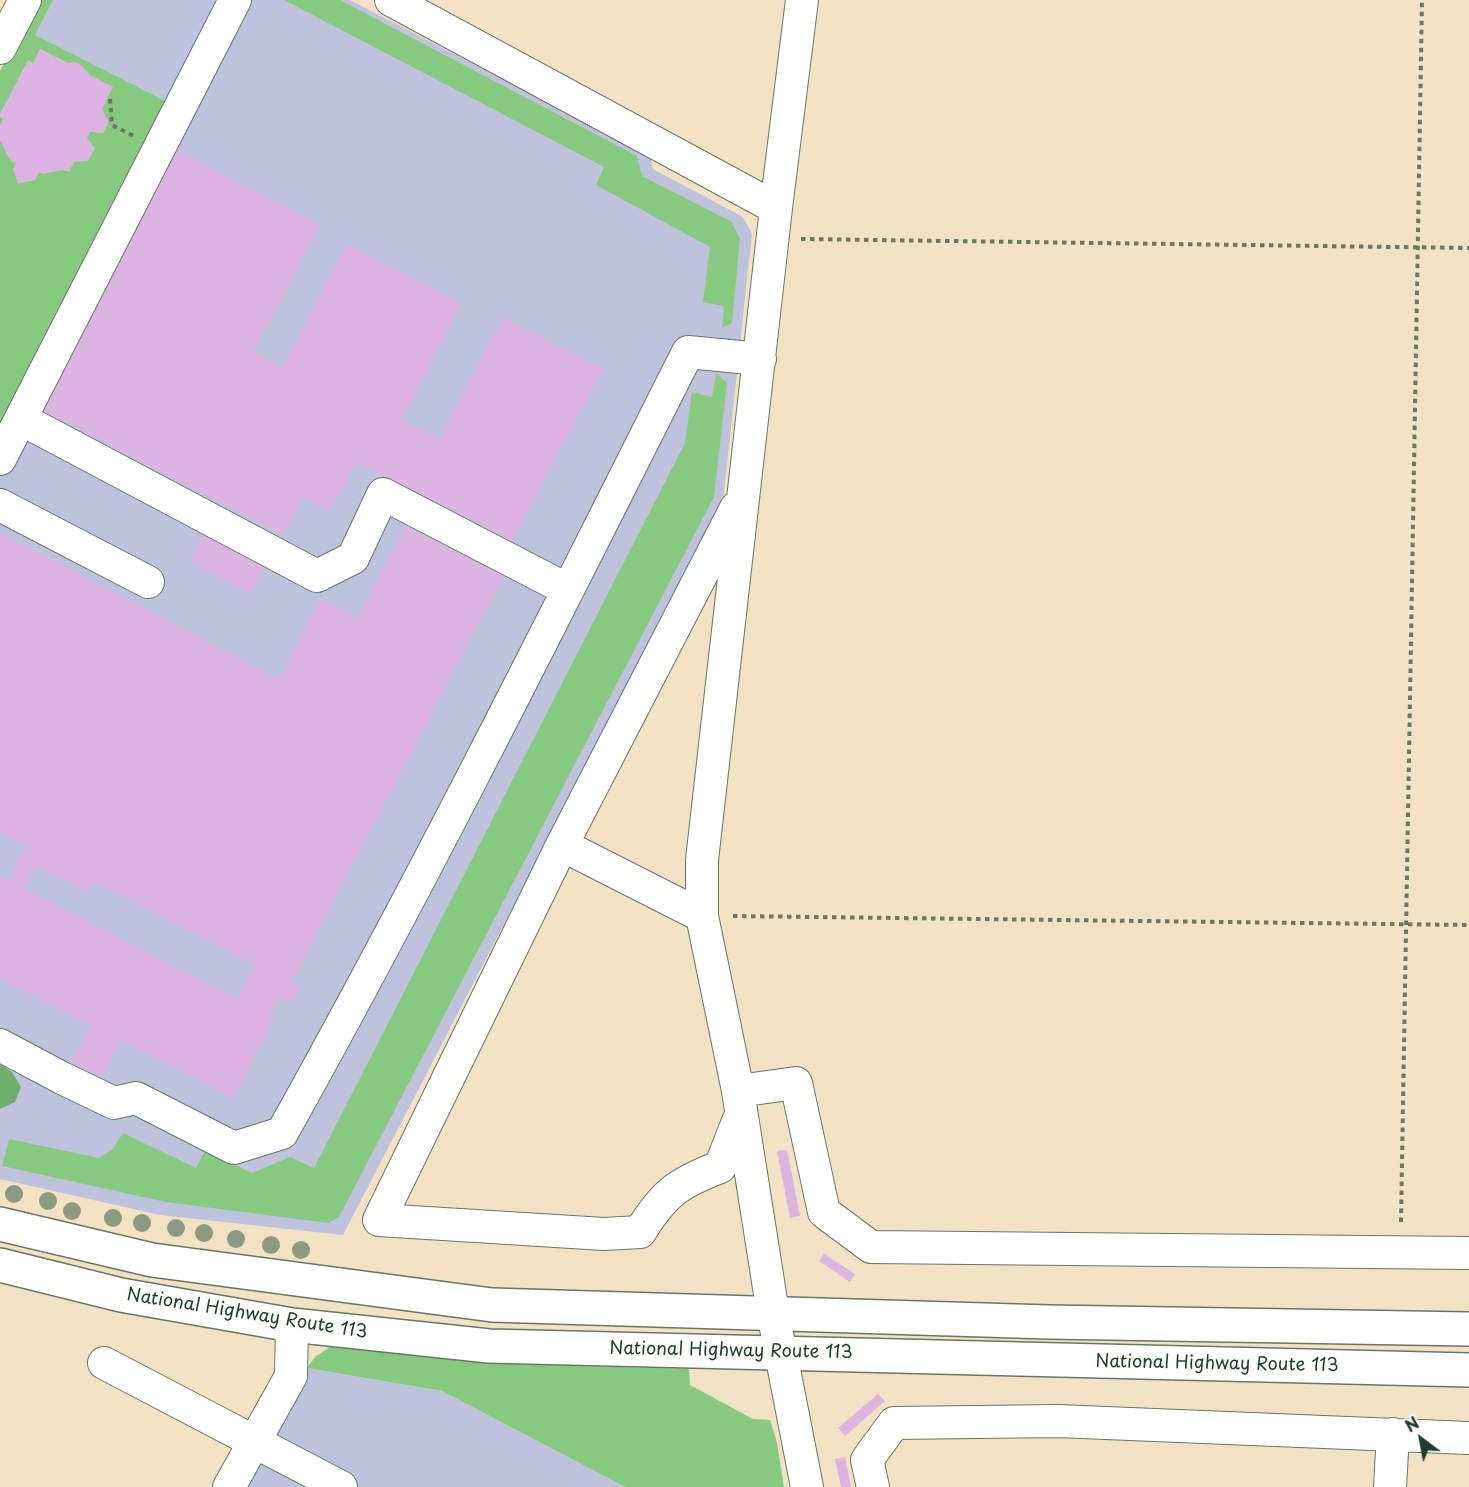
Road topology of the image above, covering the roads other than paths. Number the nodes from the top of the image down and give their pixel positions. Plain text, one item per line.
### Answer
1 (25, 0) edge
2 (235, 0) edge
3 (391, 0) edge
4 (802, 0) edge
5 (0, 48) edge
6 (776, 208) junction
7 (760, 359) junction
8 (21, 419) junction
9 (0, 459) edge
10 (745, 492) junction
11 (0, 505) edge
12 (148, 582) dead end
13 (568, 590) junction
14 (562, 845) junction
15 (702, 916) junction
16 (0, 1045) edge
17 (739, 1102) junction
18 (0, 1224) edge
19 (1469, 1252) edge
20 (0, 1265) edge
21 (773, 1313) junction
22 (292, 1325) junction
23 (1469, 1329) edge
24 (781, 1352) junction
25 (104, 1363) dead end
26 (1469, 1370) edge
27 (1393, 1434) junction
28 (1469, 1438) edge
29 (253, 1441) junction
30 (230, 1487) edge
31 (341, 1487) edge
32 (807, 1487) edge
33 (873, 1487) edge
34 (1390, 1487) edge

1 - 5 street
2 - 8 street
3 - 6 street
4 - 6 street
6 - 7 street
7 - 10 street
7 - 13 street
8 - 9 street
8 - 13 street
10 - 14 street
10 - 15 street
11 - 12 street
13 - 16 street
14 - 15 street
14 - 17 street
15 - 17 street
17 - 19 street
17 - 21 street
18 - 21 highway
20 - 22 highway, National Highway Route 113
21 - 23 highway
21 - 24 street
22 - 24 highway, National Highway Route 113
22 - 29 street
24 - 26 highway, National Highway Route 113
24 - 32 street
25 - 29 street
27 - 28 street
27 - 33 street
27 - 34 street
29 - 30 street
29 - 31 street

